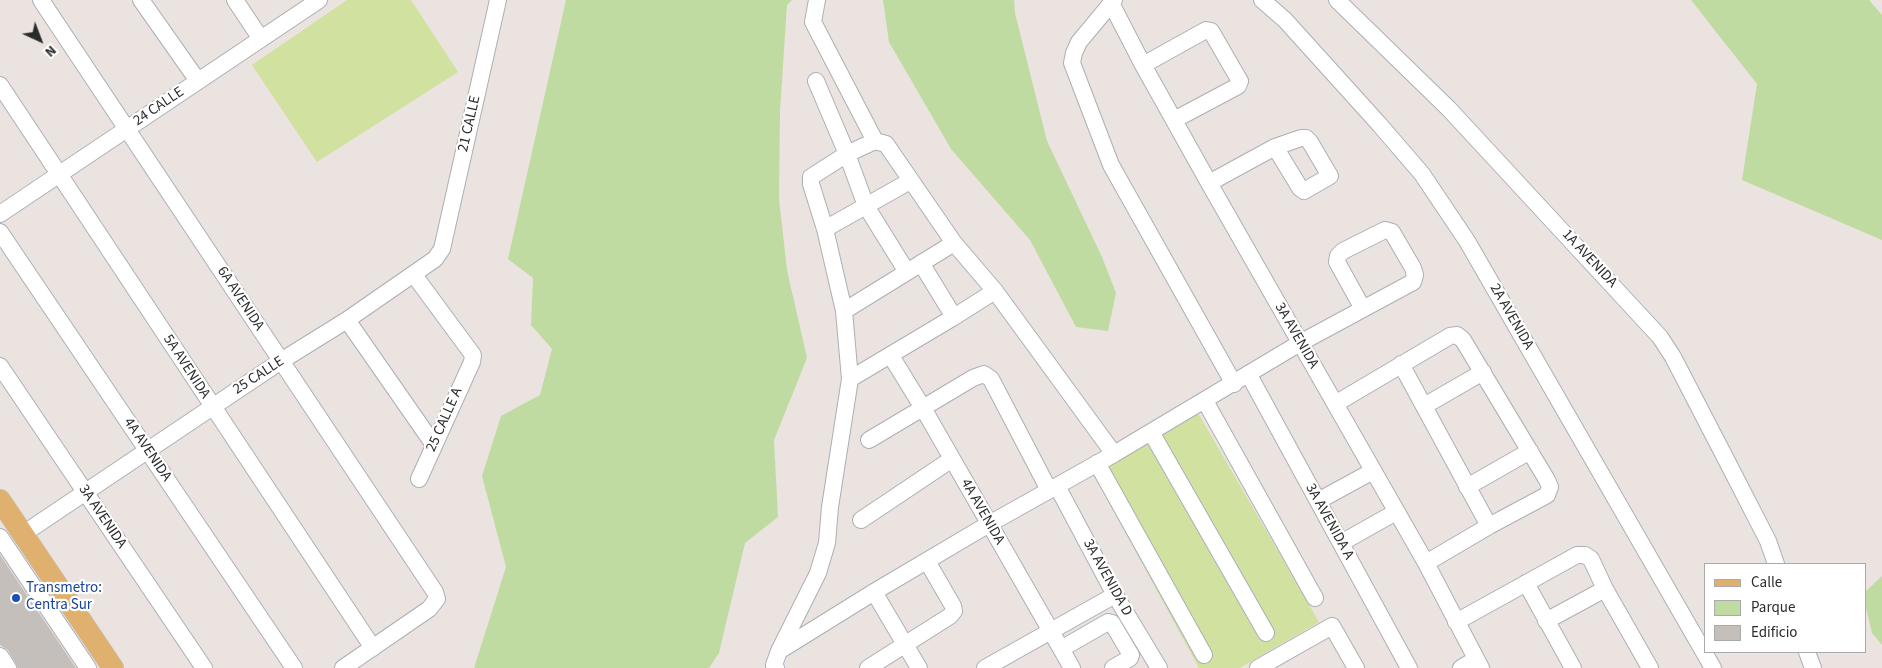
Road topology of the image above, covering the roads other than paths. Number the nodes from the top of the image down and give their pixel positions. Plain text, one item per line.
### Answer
1 (41, 0) edge
2 (141, 0) edge
3 (235, 0) edge
4 (319, 0) edge
5 (498, 0) edge
6 (817, 0) edge
7 (1262, 0) edge
8 (1337, 0) edge
9 (1112, 2) edge
10 (261, 39) junction
11 (1143, 65) junction
12 (198, 81) junction
13 (816, 81) dead end
14 (0, 85) edge
15 (1174, 120) junction
16 (128, 128) junction
17 (875, 141) junction
18 (1276, 147) dead end
19 (847, 154) junction
20 (59, 175) junction
21 (910, 181) junction
22 (1209, 183) junction
23 (866, 206) junction
24 (0, 214) edge
25 (825, 229) junction
26 (0, 232) edge
27 (954, 243) junction
28 (442, 249) joint
29 (921, 264) junction
30 (907, 272) junction
31 (414, 274) junction
32 (995, 291) junction
33 (1363, 310) junction
34 (844, 311) junction
35 (954, 317) junction
36 (347, 320) junction
37 (1300, 343) junction
38 (891, 356) junction
39 (281, 361) junction
40 (1400, 364) junction
41 (0, 366) edge
42 (1483, 372) junction
43 (1249, 375) junction
44 (850, 379) junction
45 (1234, 384) junction
46 (1205, 401) junction
47 (1335, 404) junction
48 (1424, 406) junction
49 (212, 407) junction
50 (923, 408) junction
51 (1152, 432) junction
52 (868, 440) dead end
53 (434, 445) junction
54 (147, 450) junction
55 (1530, 451) junction
56 (1114, 454) junction
57 (952, 459) junction
58 (1096, 463) junction
59 (1373, 471) junction
60 (419, 479) dead end
61 (1467, 486) junction
62 (1053, 488) junction
63 (84, 491) junction
64 (0, 500) edge
65 (1318, 501) junction
66 (1396, 512) junction
67 (861, 520) dead end
68 (989, 524) junction
69 (1489, 526) junction
70 (23, 534) junction
71 (0, 537) edge
72 (1341, 543) junction
73 (927, 561) junction
74 (1426, 563) junction
75 (1776, 563) edge
76 (1526, 584) junction
77 (1606, 589) junction
78 (874, 592) junction
79 (1115, 596) junction
80 (1315, 598) dead end
81 (1546, 621) junction
82 (1456, 622) junction
83 (1050, 631) junction
84 (1266, 634) dead end
85 (906, 645) junction
86 (372, 648) junction
87 (1061, 649) junction
88 (779, 651) junction
89 (1704, 652) edge
90 (1704, 653) edge
91 (1807, 653) edge
92 (0, 656) edge
93 (1204, 656) dead end
94 (1479, 664) edge
95 (990, 667) edge
96 (8, 668) edge
97 (88, 668) edge
98 (113, 668) edge
99 (204, 668) edge
100 (294, 668) edge
101 (344, 668) edge
102 (776, 668) edge
103 (868, 668) edge
104 (920, 668) edge
105 (1072, 668) edge
106 (1113, 668) edge
107 (1159, 668) edge
108 (1258, 668) edge
109 (1356, 668) edge
110 (1409, 668) edge
111 (1461, 668) edge
112 (1574, 668) edge
113 (1650, 668) edge
114 (1713, 668) edge
115 (1813, 668) edge

1 - 16 street, 6A AVENIDA
2 - 12 street
3 - 10 street
4 - 10 street, 24 CALLE
5 - 28 street, 21 CALLE
6 - 17 street
7 - 89 street, 2A AVENIDA
8 - 75 street, 1A AVENIDA
9 - 11 street, 3A AVENIDA
9 - 45 street
10 - 12 street, 24 CALLE
11 - 15 street, 3A AVENIDA
11 - 15 street
12 - 16 street, 24 CALLE
13 - 19 street
14 - 20 street, 5A AVENIDA
15 - 22 street, 3A AVENIDA
16 - 20 street, 24 CALLE
16 - 39 street, 6A AVENIDA
17 - 19 street
17 - 21 street
18 - 22 street
19 - 23 street
19 - 25 street
20 - 24 street, 24 CALLE
20 - 49 street, 5A AVENIDA
21 - 23 street
21 - 27 street
22 - 37 street, 3A AVENIDA
23 - 25 street
23 - 30 street
25 - 34 street
26 - 54 street, 4A AVENIDA
27 - 29 street
27 - 32 street
28 - 31 street, 25 CALLE
29 - 30 street
29 - 35 street
30 - 34 street
31 - 36 street, 25 CALLE
31 - 53 street, 25 CALLE A
32 - 35 street
32 - 56 street
33 - 33 street
33 - 37 street
34 - 44 street
35 - 38 street
36 - 39 street, 25 CALLE
36 - 53 street
37 - 43 street
37 - 47 street, 3A AVENIDA
38 - 44 street
38 - 50 street, 4A AVENIDA
39 - 49 street, 25 CALLE
39 - 86 street, 6A AVENIDA
40 - 42 street
40 - 47 street
40 - 48 street
41 - 63 street, 3A AVENIDA
42 - 48 street
42 - 55 street
43 - 45 street
43 - 65 street, 3A AVENIDA A
44 - 88 street
45 - 46 street
46 - 51 street
46 - 80 street
47 - 59 street, 3A AVENIDA
48 - 61 street
49 - 54 street, 25 CALLE
49 - 86 street, 5A AVENIDA
50 - 52 street
50 - 57 street, 4A AVENIDA
50 - 62 street, 3A AVENIDA D
51 - 56 street
51 - 84 street
53 - 60 street, 25 CALLE A
54 - 63 street, 25 CALLE
54 - 100 street, 4A AVENIDA
55 - 61 street
55 - 69 street
56 - 58 street
57 - 67 street
57 - 68 street, 4A AVENIDA
58 - 62 street
58 - 93 street
59 - 65 street
59 - 66 street, 3A AVENIDA
61 - 69 street
62 - 68 street
62 - 79 street, 3A AVENIDA D
63 - 70 street, 25 CALLE
63 - 99 street, 3A AVENIDA
64 - 70 main road
65 - 72 street, 3A AVENIDA A
66 - 72 street
66 - 74 street, 3A AVENIDA
68 - 73 street
68 - 83 street, 4A AVENIDA
69 - 74 street
70 - 98 main road
71 - 97 street
72 - 110 street, 3A AVENIDA A
73 - 78 street
73 - 85 street
74 - 82 street, 3A AVENIDA
76 - 77 street
76 - 81 street
76 - 82 street
77 - 81 street
77 - 113 street
78 - 85 street
78 - 88 street
79 - 83 street
79 - 107 street, 3A AVENIDA D
81 - 112 street
82 - 94 street, 3A AVENIDA
83 - 87 street, 4A AVENIDA
83 - 95 street
85 - 103 street
85 - 104 street
86 - 101 street
87 - 105 street, 4A AVENIDA
87 - 106 street
88 - 102 street
90 - 114 street, 2A AVENIDA
91 - 115 street
92 - 96 street
94 - 111 street
108 - 109 street

